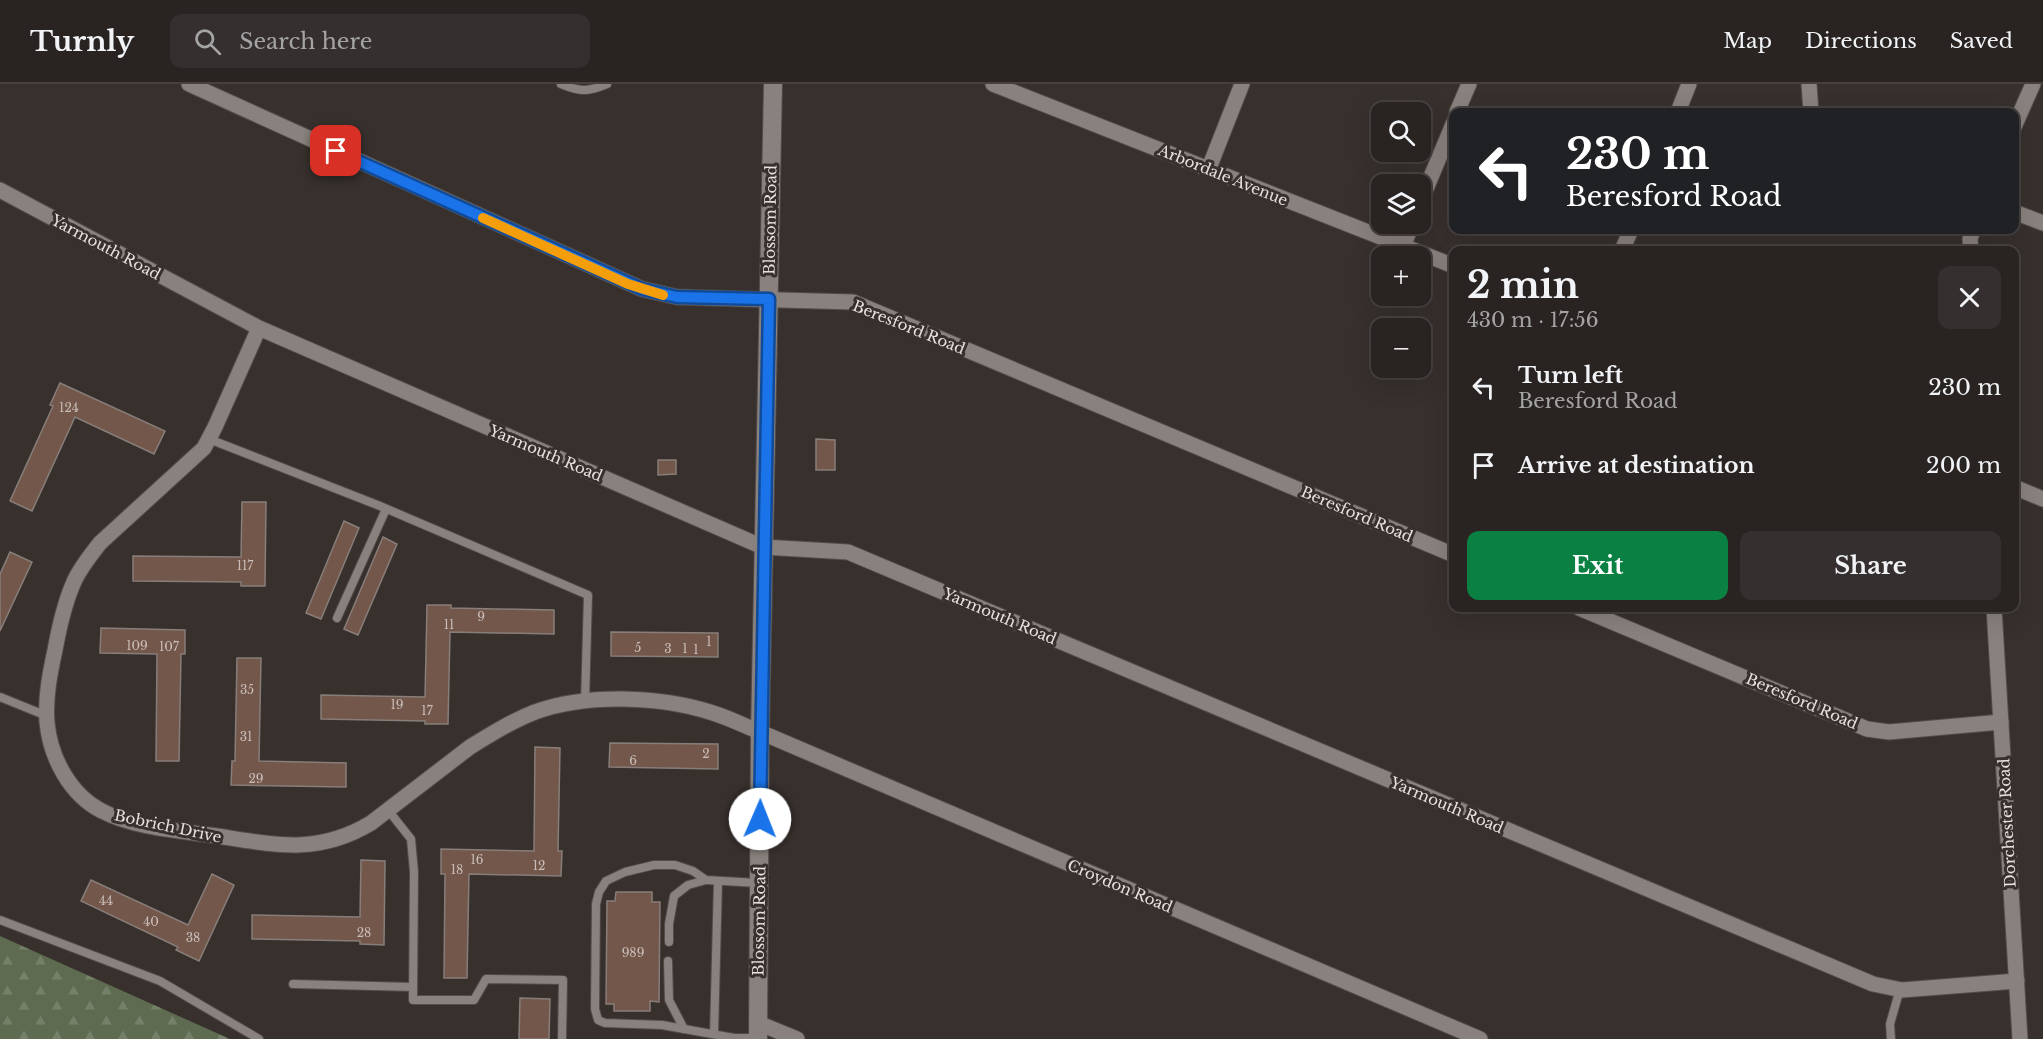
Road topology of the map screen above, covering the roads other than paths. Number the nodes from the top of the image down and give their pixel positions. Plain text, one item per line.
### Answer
1 (189, 84) edge
2 (561, 84) edge
3 (607, 84) edge
4 (772, 84) edge
5 (993, 84) edge
6 (1242, 84) edge
7 (1469, 84) edge
8 (1689, 84) edge
9 (1809, 84) edge
10 (2033, 84) edge
11 (1015, 88) edge
12 (1459, 108) edge
13 (1680, 108) edge
14 (1811, 108) edge
15 (2019, 116) edge
16 (1449, 134) edge
17 (1209, 168) junction
18 (1431, 177) edge
19 (0, 190) edge
20 (2019, 214) edge
21 (2043, 224) edge
22 (1401, 246) edge
23 (1431, 257) edge
24 (1449, 264) edge
25 (769, 299) junction
26 (259, 328) junction
27 (209, 439) junction
28 (2019, 490) edge
29 (2043, 499) edge
30 (386, 509) junction
31 (764, 547) junction
32 (1449, 553) edge
33 (1589, 612) edge
34 (1994, 612) edge
35 (337, 618) dead end
36 (0, 697) edge
37 (585, 702) junction
38 (47, 716) junction
39 (2001, 722) junction
40 (760, 732) junction
41 (388, 810) junction
42 (706, 880) junction
43 (718, 881) junction
44 (759, 883) junction
45 (0, 920) edge
46 (669, 942) dead end
47 (668, 961) dead end
48 (2017, 981) junction
49 (292, 984) dead end
50 (414, 987) junction
51 (1900, 989) junction
52 (684, 1029) junction
53 (758, 1033) edge
54 (714, 1034) junction
55 (259, 1039) edge
56 (561, 1039) edge
57 (797, 1039) edge
58 (1480, 1039) edge
59 (1891, 1039) edge
60 (2020, 1039) edge

1 - 25 street, Beresford Road
2 - 3 lane
4 - 25 street, Blossom Road
5 - 11 street, Arbordale Avenue
6 - 17 street
7 - 12 street
8 - 13 street
9 - 14 street
10 - 15 street
11 - 17 street, Arbordale Avenue
16 - 18 street
17 - 22 street, Arbordale Avenue
19 - 26 street, Yarmouth Road
20 - 21 street
23 - 24 street, Arbordale Avenue
25 - 31 street, Blossom Road
25 - 32 street, Beresford Road
26 - 27 street, Bobrich Drive
26 - 31 street, Yarmouth Road
27 - 30 lane
27 - 38 street, Bobrich Drive
28 - 29 street
30 - 35 lane
30 - 37 lane
31 - 40 street, Blossom Road
31 - 51 street, Yarmouth Road
33 - 39 street, Beresford Road
34 - 39 street, Dorchester Road
36 - 38 lane
37 - 40 street, Bobrich Drive
37 - 41 street, Bobrich Drive
38 - 41 street, Bobrich Drive
39 - 48 street, Dorchester Road
40 - 44 street, Blossom Road
40 - 58 street, Croydon Road
41 - 50 lane
42 - 43 lane
42 - 46 lane
42 - 52 lane
43 - 44 lane
43 - 54 lane
44 - 53 street, Blossom Road
45 - 55 lane
47 - 52 lane
48 - 51 street, Yarmouth Road
48 - 60 street, Dorchester Road
49 - 50 lane
50 - 56 lane
51 - 59 lane
52 - 54 lane
53 - 54 lane
53 - 57 street

